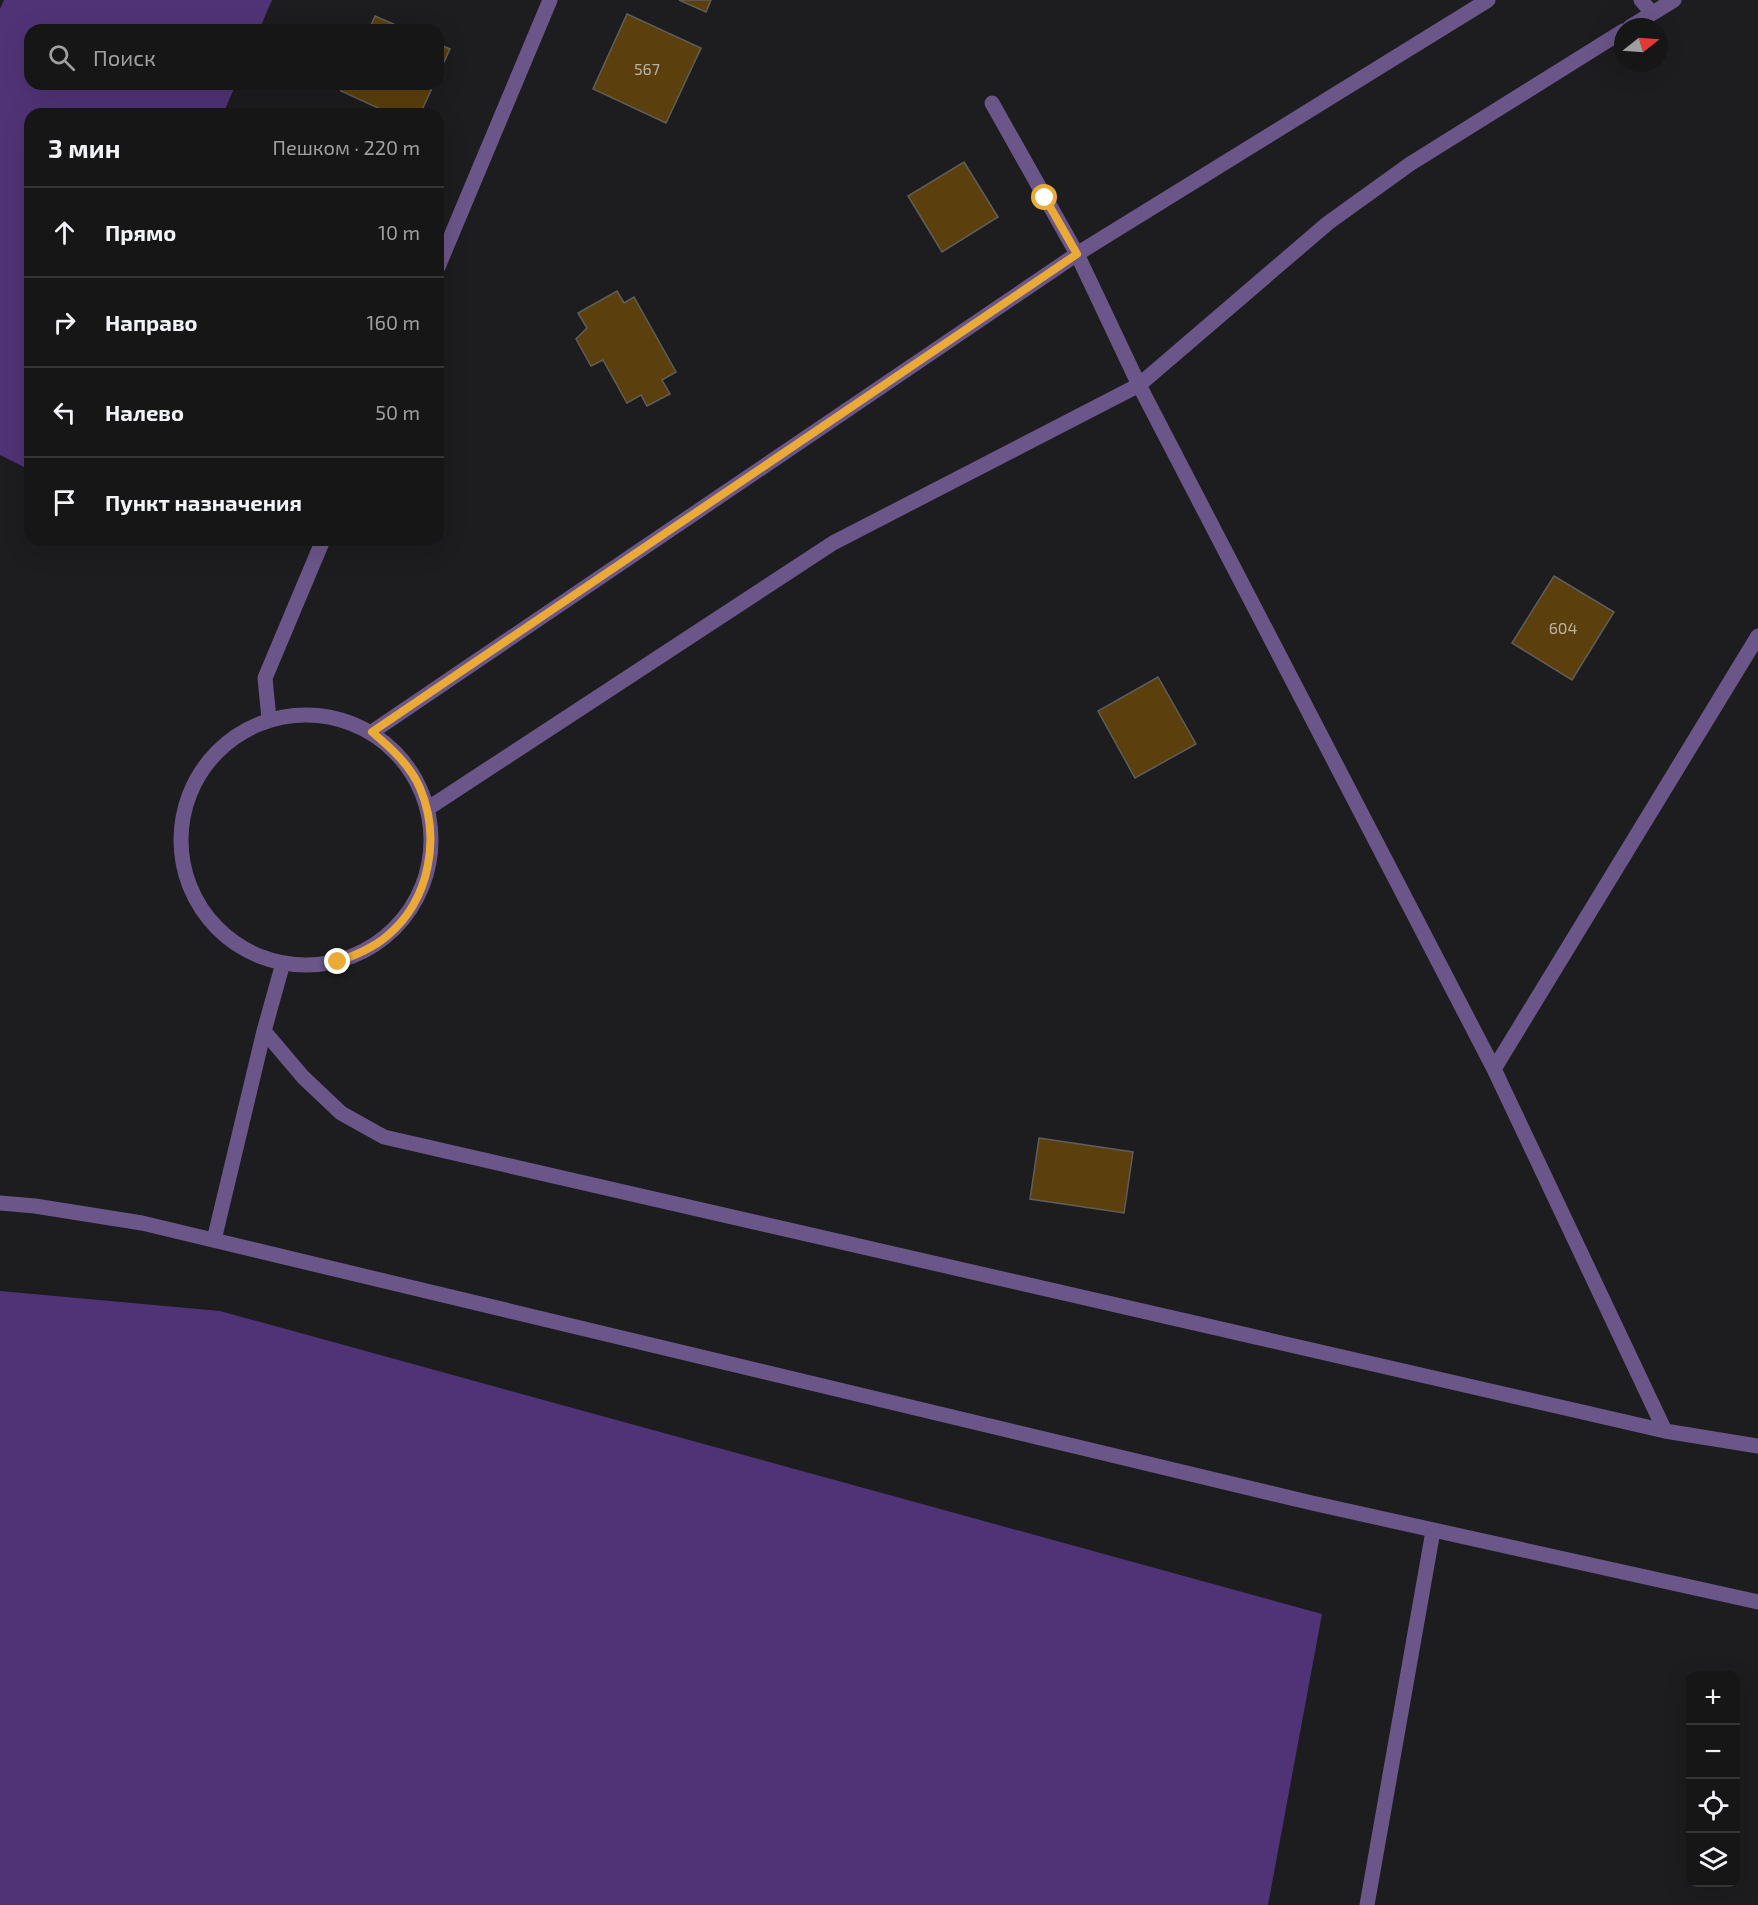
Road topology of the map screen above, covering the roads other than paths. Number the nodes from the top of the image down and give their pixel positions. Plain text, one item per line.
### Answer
1 (550, 0) edge
2 (1488, 0) edge
3 (1641, 0) edge
4 (1674, 0) edge
5 (1652, 14) junction
6 (1645, 18) edge
7 (1614, 37) edge
8 (992, 103) dead end
9 (444, 253) edge
10 (1077, 254) junction
11 (1139, 386) junction
12 (320, 546) edge
13 (1758, 636) edge
14 (269, 719) junction
15 (372, 732) junction
16 (427, 809) junction
17 (283, 963) junction
18 (264, 1030) junction
19 (1494, 1069) junction
20 (0, 1203) edge
21 (214, 1240) junction
22 (1665, 1431) junction
23 (1758, 1446) edge
24 (1433, 1531) junction
25 (1758, 1602) edge
26 (1367, 1905) edge

1 - 9 street
2 - 10 street
3 - 5 street
4 - 5 street
5 - 6 street
7 - 11 street
8 - 10 street
10 - 11 street
10 - 15 street
11 - 16 street
11 - 19 street
12 - 14 street
13 - 19 street
14 - 15 street
14 - 17 street
15 - 16 street
16 - 17 street
17 - 18 street
18 - 21 street
18 - 22 street
19 - 22 street
20 - 21 street
21 - 24 street
22 - 23 street
24 - 25 street
24 - 26 street

